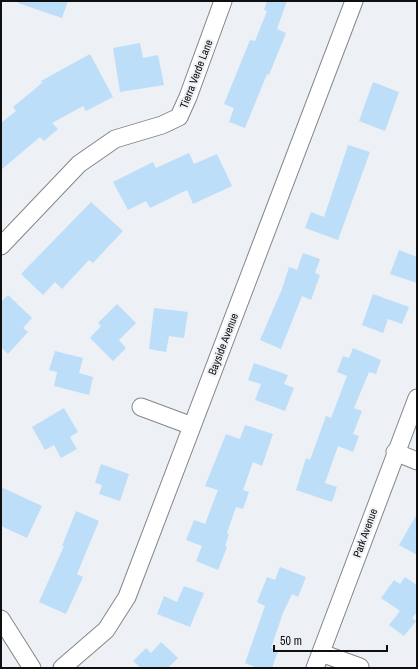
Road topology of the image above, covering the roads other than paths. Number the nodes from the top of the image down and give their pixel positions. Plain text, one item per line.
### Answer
1 (223, 1) edge
2 (354, 1) edge
3 (1, 246) edge
4 (417, 398) edge
5 (141, 406) dead end
6 (192, 426) junction
7 (395, 452) junction
8 (417, 460) edge
9 (1, 619) edge
10 (318, 661) edge
11 (360, 667) dead end
12 (32, 668) edge
13 (62, 668) edge

1 - 3 street, Tierra Verde Lane
2 - 6 street, Bayside Avenue
4 - 7 street, Park Avenue
5 - 6 street
6 - 13 street, Bayside Avenue
7 - 8 street
7 - 10 street, Park Avenue
9 - 12 street
10 - 11 street

